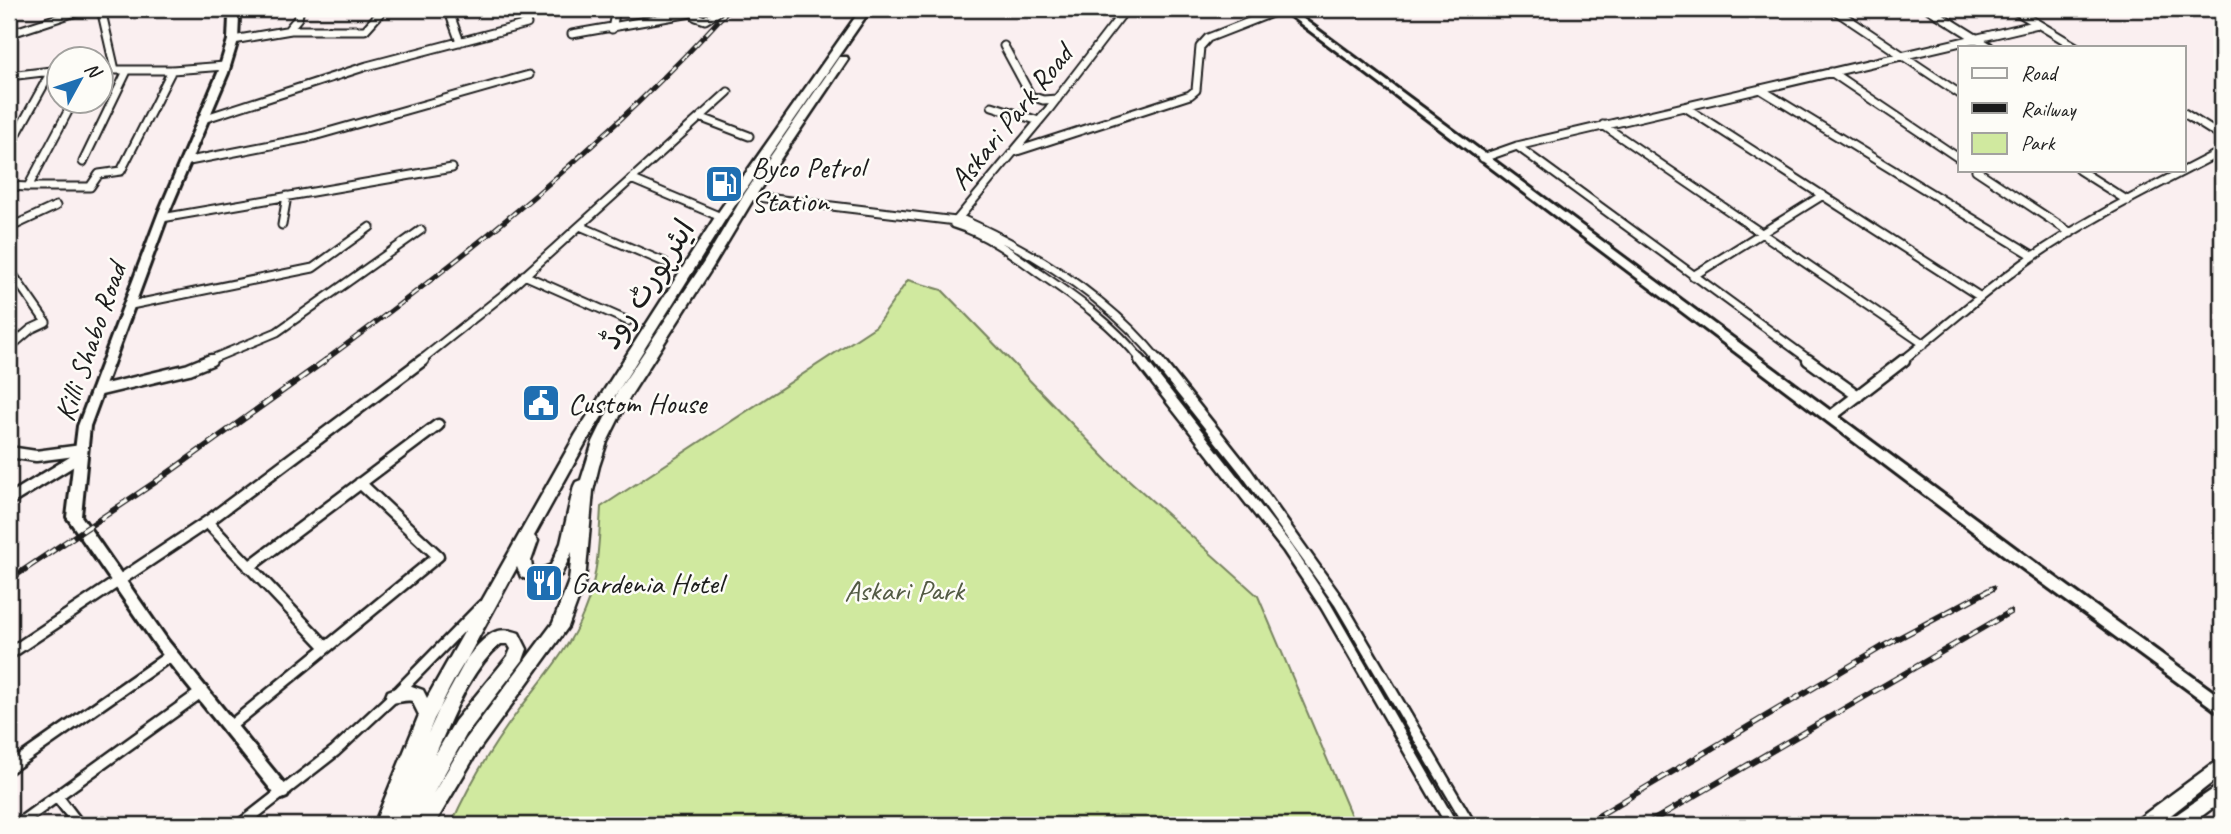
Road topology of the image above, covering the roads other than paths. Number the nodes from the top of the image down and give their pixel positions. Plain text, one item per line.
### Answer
1 (85, 9) edge
2 (101, 9) edge
3 (232, 9) edge
4 (300, 9) edge
5 (384, 9) edge
6 (448, 9) edge
7 (522, 9) edge
8 (616, 9) edge
9 (723, 9) edge
10 (866, 9) edge
11 (877, 9) edge
12 (1126, 9) edge
13 (1283, 9) edge
14 (1833, 9) edge
15 (1930, 9) edge
16 (2013, 9) edge
17 (697, 10) edge
18 (2038, 24) junction
19 (612, 29) junction
20 (288, 30) junction
21 (9, 34) edge
22 (572, 34) dead end
23 (1976, 38) junction
24 (233, 40) junction
25 (460, 42) junction
26 (109, 46) edge
27 (1004, 46) dead end
28 (1988, 46) edge
29 (2074, 46) edge
30 (1899, 55) junction
31 (225, 65) junction
32 (116, 70) edge
33 (172, 70) junction
34 (46, 71) edge
35 (127, 71) junction
36 (1831, 72) junction
37 (529, 75) dead end
38 (9, 76) edge
39 (46, 87) edge
40 (1760, 89) junction
41 (728, 92) dead end
42 (1958, 93) edge
43 (1057, 99) junction
44 (992, 106) dead end
45 (1685, 107) junction
46 (2186, 114) edge
47 (66, 116) edge
48 (702, 118) junction
49 (203, 120) junction
50 (1039, 121) junction
51 (1603, 125) junction
52 (749, 136) dead end
53 (2222, 136) edge
54 (1517, 146) junction
55 (9, 148) edge
56 (2222, 151) edge
57 (1014, 152) junction
58 (1483, 158) junction
59 (1958, 158) edge
60 (83, 162) dead end
61 (184, 162) junction
62 (452, 168) dead end
63 (2186, 169) edge
64 (1979, 172) edge
65 (2082, 172) edge
66 (2179, 172) edge
67 (631, 179) junction
68 (9, 186) edge
69 (28, 187) junction
70 (1823, 195) junction
71 (749, 196) junction
72 (287, 197) junction
73 (2128, 201) junction
74 (56, 206) dead end
75 (721, 217) junction
76 (162, 218) junction
77 (956, 221) junction
78 (282, 225) dead end
79 (580, 226) junction
80 (370, 227) dead end
81 (9, 228) edge
82 (421, 230) dead end
83 (2071, 233) junction
84 (1761, 234) junction
85 (2034, 256) junction
86 (664, 262) dead end
87 (10, 274) edge
88 (524, 275) junction
89 (1693, 276) junction
90 (1979, 296) junction
91 (131, 305) junction
92 (628, 321) dead end
93 (1924, 344) junction
94 (9, 348) edge
95 (97, 391) junction
96 (1858, 396) junction
97 (1830, 417) junction
98 (438, 425) dead end
99 (9, 452) edge
100 (81, 453) junction
101 (590, 474) junction
102 (360, 483) junction
103 (9, 500) edge
104 (539, 512) junction
105 (207, 522) junction
106 (249, 567) junction
107 (121, 581) junction
108 (492, 596) junction
109 (326, 648) junction
110 (9, 654) edge
111 (171, 655) junction
112 (200, 692) junction
113 (394, 696) junction
114 (2222, 706) edge
115 (427, 715) junction
116 (228, 728) junction
117 (2222, 765) edge
118 (9, 768) edge
119 (2222, 791) edge
120 (282, 792) junction
121 (57, 796) junction
122 (17, 825) edge
123 (79, 825) edge
124 (240, 825) edge
125 (383, 825) edge
126 (395, 825) edge
127 (411, 825) edge
128 (424, 825) edge
129 (1452, 825) edge
130 (1470, 825) edge
131 (2144, 825) edge
132 (2176, 825) edge

1 - 21 street
2 - 26 street
3 - 24 street, Killi Shabo Road
4 - 20 street
5 - 20 street
6 - 25 street
7 - 25 street
8 - 19 street
9 - 17 street
10 - 75 main road, ایئرپورٹ روڈ
11 - 71 main road, ایئرپورٹ روڈ
12 - 43 street, Askari Park Road
13 - 57 street
13 - 58 street
14 - 30 street
15 - 23 street
16 - 18 street
17 - 19 street
18 - 23 street
18 - 29 street
19 - 22 street
20 - 24 street
23 - 28 street
23 - 30 street
24 - 31 street, Killi Shabo Road
25 - 49 street
27 - 43 street
30 - 36 street
30 - 42 street
31 - 33 street
31 - 49 street, Killi Shabo Road
32 - 35 street
33 - 35 street
33 - 69 street
34 - 38 street
35 - 60 street
36 - 40 street
36 - 59 street
37 - 61 street
39 - 55 street
40 - 45 street
40 - 85 street
41 - 48 street
43 - 50 street, Askari Park Road
44 - 50 street
45 - 51 street
45 - 70 street
46 - 53 street
47 - 69 street
48 - 52 street
48 - 67 street
49 - 61 street, Killi Shabo Road
50 - 57 street, Askari Park Road
51 - 54 street
51 - 84 street
54 - 58 street
54 - 89 street
56 - 63 street
57 - 77 street, Askari Park Road
58 - 97 street
61 - 76 street, Killi Shabo Road
62 - 72 street
64 - 83 street
65 - 73 street
66 - 73 street
67 - 75 street
67 - 79 street
68 - 69 street
70 - 84 street
70 - 90 street
71 - 77 street, Askari Park Road
71 - 101 main road, ایئرپورٹ روڈ
72 - 76 street
72 - 78 street
73 - 83 street
74 - 81 street
75 - 104 main road, ایئرپورٹ روڈ
76 - 91 street, Killi Shabo Road
77 - 129 street
77 - 130 street
79 - 86 street
79 - 88 street
80 - 91 street
82 - 95 street
83 - 85 street
84 - 89 street
84 - 93 street
85 - 90 street
87 - 94 street
88 - 92 street
88 - 105 street
89 - 96 street
90 - 93 street
91 - 95 street, Killi Shabo Road
93 - 96 street
95 - 100 street, Killi Shabo Road
96 - 97 street
97 - 114 street
98 - 102 street
99 - 100 street
100 - 103 street
100 - 107 street, Killi Shabo Road
101 - 104 main road
101 - 128 main road, ایئرپورٹ روڈ
102 - 106 street
102 - 109 street
104 - 108 main road, ایئرپورٹ روڈ
105 - 106 street
105 - 107 street
106 - 109 street
107 - 110 street
107 - 111 street, Killi Shabo Road
108 - 113 street
108 - 115 main road, ایئرپورٹ روڈ
109 - 116 street
111 - 112 street, Killi Shabo Road
111 - 118 street
112 - 116 street, Killi Shabo Road
112 - 121 street
113 - 115 main road
113 - 120 street
115 - 125 main road, ایئرپورٹ روڈ
116 - 120 street, Killi Shabo Road
117 - 131 main road
119 - 132 main road
120 - 124 street
121 - 122 street
121 - 123 street
126 - 127 main road

